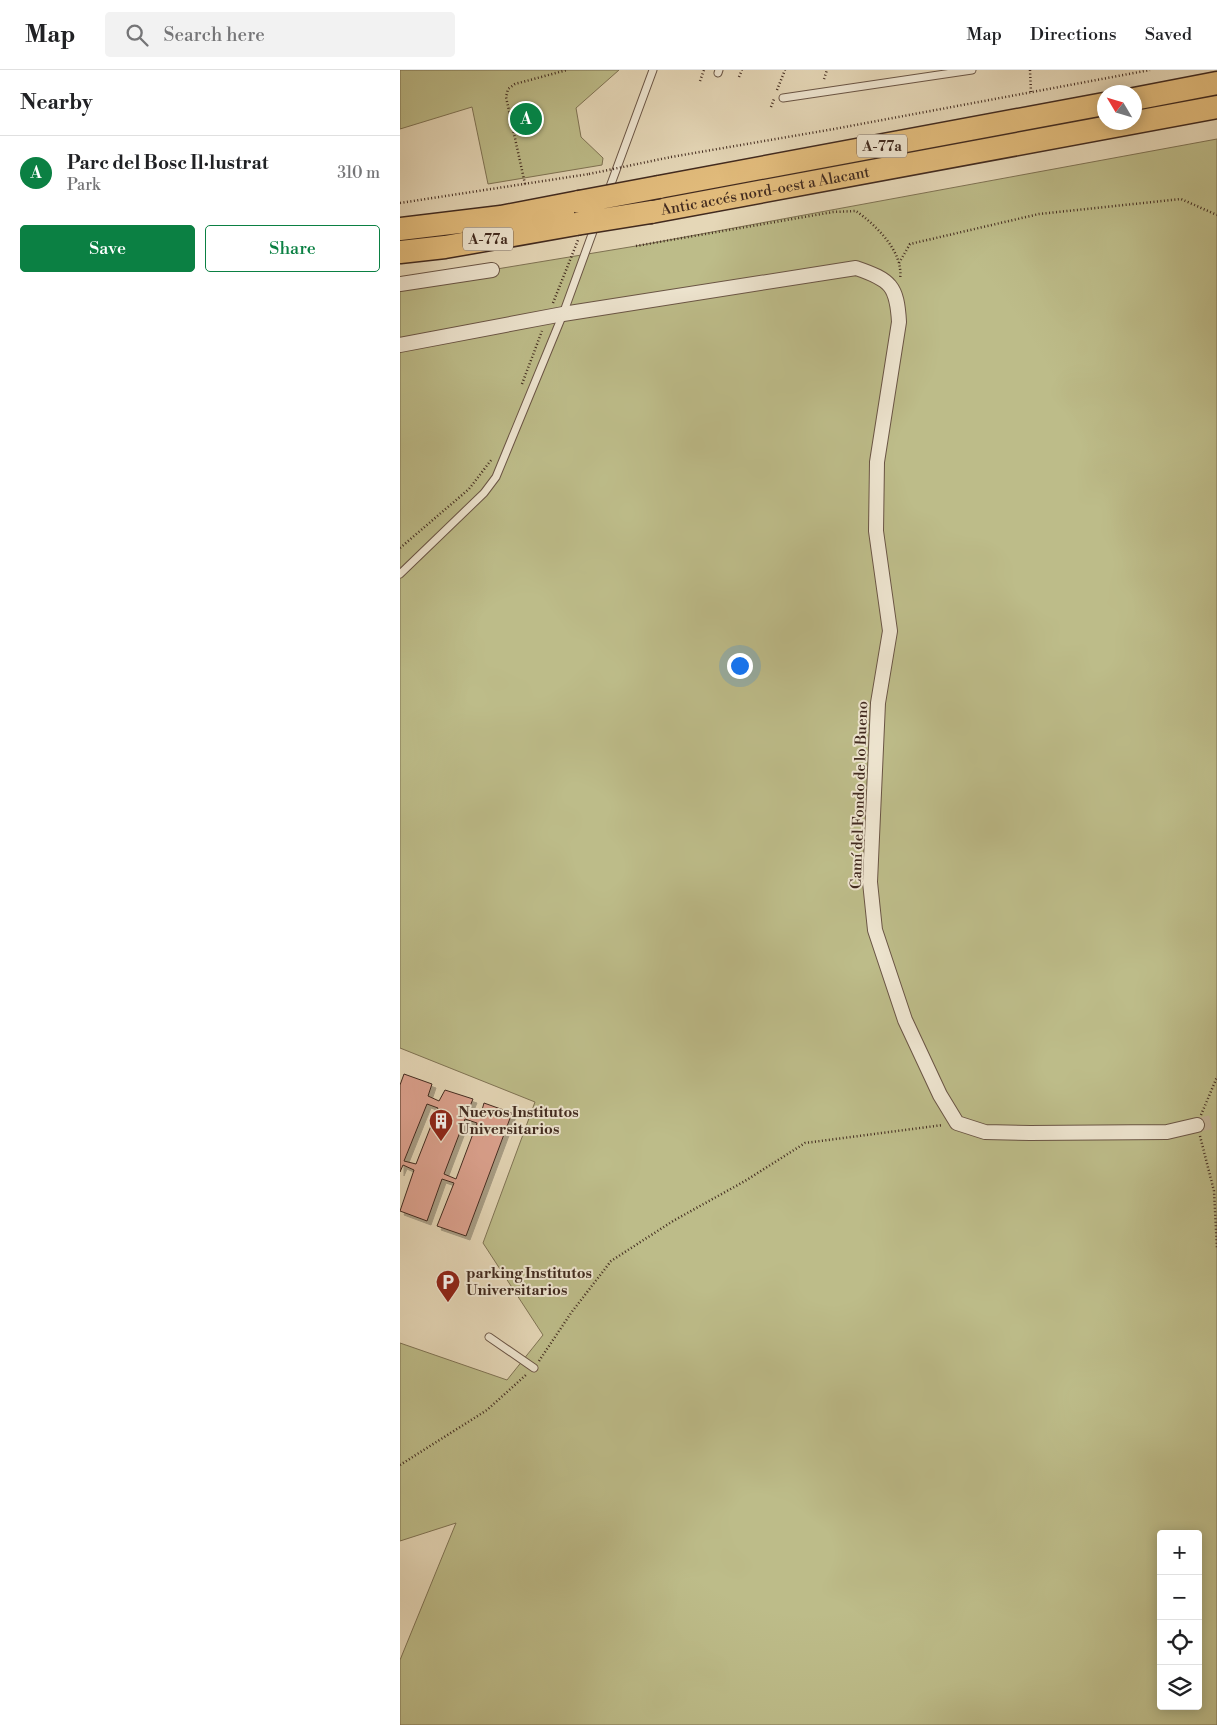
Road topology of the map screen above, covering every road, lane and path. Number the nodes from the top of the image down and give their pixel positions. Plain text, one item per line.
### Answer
1 (568, 70) edge
2 (653, 70) edge
3 (704, 70) edge
4 (742, 70) edge
5 (828, 70) edge
6 (972, 70) edge
7 (1030, 70) edge
8 (1150, 70) edge
9 (739, 77) dead end
10 (824, 79) dead end
11 (700, 81) dead end
12 (1217, 83) edge
13 (1031, 92) junction
14 (1142, 97) edge
15 (783, 98) dead end
16 (1097, 105) edge
17 (1217, 107) edge
18 (607, 165) dead end
19 (603, 174) dead end
20 (525, 184) junction
21 (400, 203) edge
22 (602, 206) dead end
23 (599, 215) dead end
24 (1217, 215) edge
25 (400, 229) edge
26 (578, 230) junction
27 (636, 246) dead end
28 (400, 252) edge
29 (898, 263) junction
30 (492, 270) dead end
31 (400, 284) edge
32 (898, 301) junction
33 (563, 314) junction
34 (548, 317) junction
35 (400, 345) edge
36 (521, 388) dead end
37 (493, 458) dead end
38 (400, 548) edge
39 (400, 574) edge
40 (1217, 1077) edge
41 (957, 1123) junction
42 (1197, 1125) junction
43 (1217, 1248) edge
44 (489, 1337) dead end
45 (534, 1368) junction
46 (400, 1465) edge

1 - 20 path
2 - 22 lane
3 - 11 path
4 - 9 path
5 - 10 path
6 - 15 lane
7 - 13 path
8 - 13 path
12 - 14 main road
13 - 20 path, bridge
16 - 25 main road, Antic accés nord-oest a Alacant / A-77a, bridge
17 - 26 main road, Antic accés nord-oest a Alacant / A-77a, bridge
18 - 19 path
20 - 21 path
23 - 33 lane
24 - 29 path
26 - 28 main road, Antic accés nord-oest a Alacant / A-77a
26 - 34 path
27 - 29 path
29 - 32 path
30 - 31 street
32 - 33 street
32 - 41 street, Camí del Fondo de lo Bueno
33 - 34 street
33 - 39 lane
34 - 35 street
34 - 36 path
37 - 38 path
40 - 42 path
41 - 42 street
41 - 45 path
42 - 43 path
44 - 45 lane
45 - 46 path

